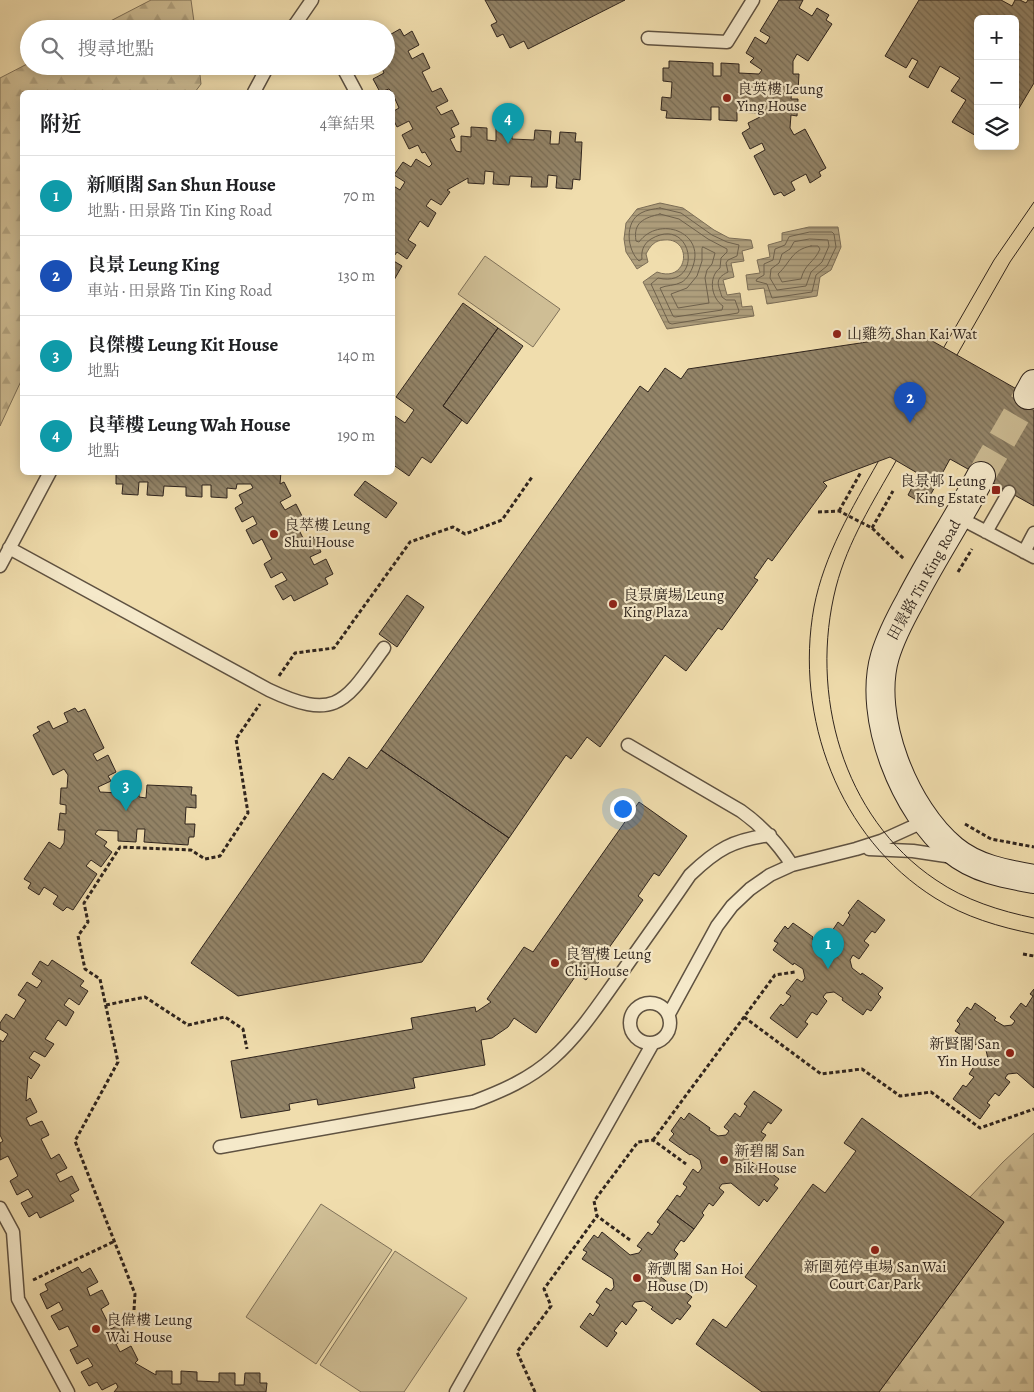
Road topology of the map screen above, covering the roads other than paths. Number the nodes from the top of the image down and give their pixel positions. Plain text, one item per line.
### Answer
1 (312, 0) edge
2 (753, 0) edge
3 (298, 20) edge
4 (648, 38) dead end
5 (263, 75) edge
6 (347, 75) edge
7 (255, 90) edge
8 (355, 90) edge
9 (48, 475) edge
10 (981, 476) tunnel mouth
11 (1009, 492) dead end
12 (958, 517) junction
13 (986, 532) junction
14 (1034, 533) edge
15 (9, 548) junction
16 (1029, 554) edge
17 (0, 566) edge
18 (384, 648) dead end
19 (628, 745) dead end
20 (925, 821) junction
21 (770, 834) junction
22 (856, 849) junction
23 (970, 861) junction
24 (792, 865) junction
25 (1034, 878) edge
26 (669, 1014) junction
27 (652, 1043) junction
28 (220, 1147) dead end
29 (0, 1208) edge
30 (68, 1392) edge
31 (456, 1392) edge

1 - 3 lane
2 - 4 lane
5 - 7 lane
6 - 8 lane
9 - 15 lane
10 - 12 street, 田景路 Tin King Road
11 - 13 lane
12 - 13 lane
12 - 20 street, 田景路 Tin King Road
13 - 16 lane
14 - 16 lane
15 - 17 lane
15 - 18 lane
19 - 21 lane
20 - 22 lane
20 - 23 street, 田景路 Tin King Road
21 - 24 lane
21 - 28 lane
22 - 23 lane
22 - 24 lane
23 - 25 street, 田景路 Tin King Road
24 - 26 lane
26 - 27 lane
26 - 27 lane
27 - 31 lane
29 - 30 lane

